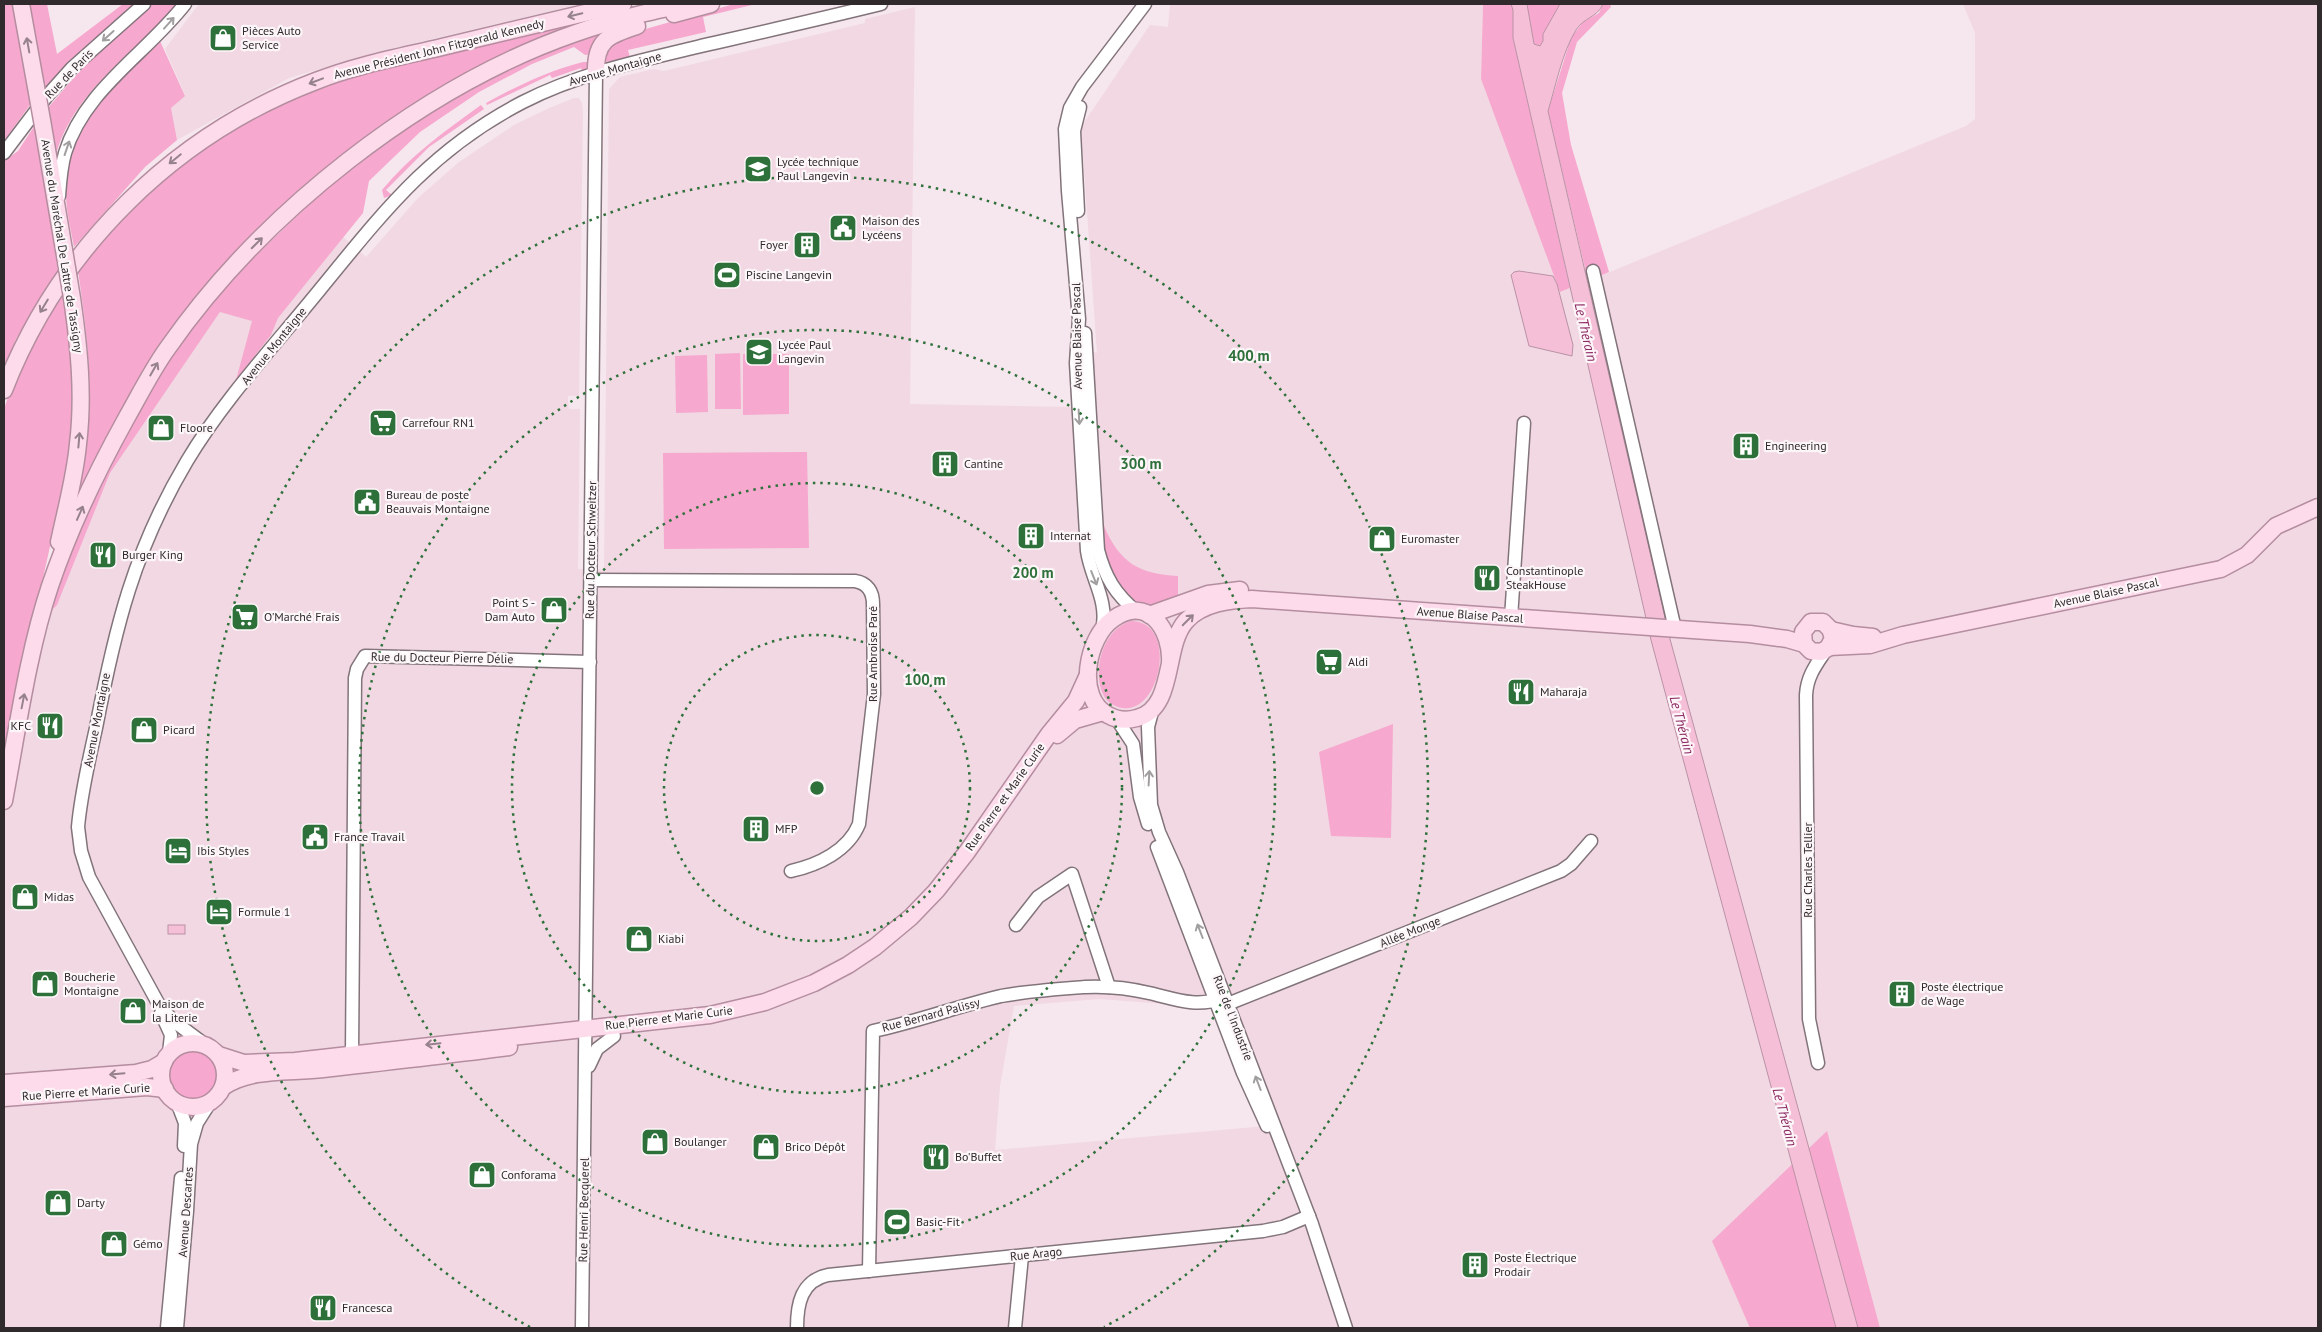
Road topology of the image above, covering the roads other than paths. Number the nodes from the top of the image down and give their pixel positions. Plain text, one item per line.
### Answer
1 (21, 4) edge
2 (144, 4) edge
3 (185, 4) edge
4 (623, 4) edge
5 (685, 4) edge
6 (711, 4) edge
7 (881, 4) edge
8 (1145, 6) edge
9 (596, 72) junction
10 (4, 153) edge
11 (57, 213) junction
12 (1593, 271) dead end
13 (4, 390) edge
14 (1524, 423) dead end
15 (2318, 507) edge
16 (2318, 514) edge
17 (2294, 517) junction
18 (591, 580) junction
19 (44, 607) junction
20 (1511, 612) junction
21 (1143, 613) junction
22 (1672, 624) junction
23 (1806, 627) junction
24 (1102, 630) junction
25 (1831, 630) junction
26 (1903, 635) junction
27 (1804, 645) junction
28 (1828, 648) junction
29 (590, 662) junction
30 (1170, 663) junction
31 (1089, 670) junction
32 (1808, 678) junction
33 (1153, 708) junction
34 (1110, 715) junction
35 (4, 801) edge
36 (1591, 840) dead end
37 (791, 871) dead end
38 (1016, 925) dead end
39 (1109, 987) junction
40 (158, 1003) junction
41 (1222, 1003) junction
42 (586, 1034) junction
43 (614, 1036) junction
44 (213, 1051) junction
45 (167, 1058) junction
46 (356, 1059) junction
47 (1818, 1062) dead end
48 (223, 1088) junction
49 (165, 1089) junction
50 (5, 1091) edge
51 (585, 1091) junction
52 (211, 1101) junction
53 (177, 1102) junction
54 (1306, 1217) junction
55 (1022, 1256) junction
56 (869, 1271) junction
57 (1346, 1327) edge
58 (167, 1328) edge
59 (177, 1328) edge
60 (582, 1328) edge
61 (797, 1328) edge
62 (1015, 1328) edge

11 -> 1 main road, Avenue du Maréchal De Lattre de Tassigny, bridge
2 -> 10 street, Rue de Paris
11 -> 3 street
4 -> 13 main road, Avenue Président John Fitzgerald Kennedy
19 -> 5 main road, Avenue Président John Fitzgerald Kennedy
6 - 9 main road
7 - 9 street, Avenue Montaigne
8 - 21 street, Avenue Blaise Pascal
8 -> 24 street, Avenue Blaise Pascal
9 - 18 street, Rue du Docteur Schweitzer
9 - 40 street, Avenue Montaigne
19 -> 11 main road, Avenue du Maréchal De Lattre de Tassigny, bridge
12 - 22 street
14 - 20 street
15 - 17 main road, Avenue Blaise Pascal
16 - 17 main road, Avenue Blaise Pascal
17 - 26 main road, Avenue Blaise Pascal
18 - 29 street, Rue du Docteur Schweitzer
18 - 37 street, Rue Ambroise Paré
35 -> 19 main road, Avenue Président John Fitzgerald Kennedy
20 - 21 main road, Avenue Blaise Pascal
20 - 22 main road, Avenue Blaise Pascal
30 -> 20 main road, Avenue Blaise Pascal
21 - 24 main road, Avenue Blaise Pascal
21 - 30 main road, Avenue Blaise Pascal
22 - 23 main road, Avenue Blaise Pascal
22 - 27 main road, Avenue Blaise Pascal
23 - 25 main road, Avenue Blaise Pascal
23 - 27 main road
24 - 31 main road, Avenue Blaise Pascal
25 - 26 main road, Avenue Blaise Pascal
25 - 28 main road
26 - 28 main road, Avenue Blaise Pascal
27 - 28 main road, Avenue Blaise Pascal
27 - 32 street, Rue Charles Tellier
28 - 32 street, Rue Charles Tellier
29 - 42 street, Rue du Docteur Schweitzer
29 - 46 street, Rue du Docteur Pierre Délie
30 - 33 main road, Avenue Blaise Pascal
31 - 34 main road, Avenue Blaise Pascal
31 - 42 main road, Rue Pierre et Marie Curie
32 - 47 street, Rue Charles Tellier
33 - 34 main road
41 -> 33 street, Rue de l'Industrie
34 - 41 street, Rue de l'Industrie
34 - 43 main road, Rue Pierre et Marie Curie
36 - 41 street, Allée Monge
38 - 39 street
39 - 41 street, Rue Bernard Palissy
39 - 56 street, Rue Bernard Palissy
40 - 44 street, Avenue Montaigne
40 - 45 street, Avenue Montaigne
41 - 54 street, Rue de l'Industrie
42 - 43 main road, Rue Pierre et Marie Curie
42 - 46 main road, Rue Pierre et Marie Curie
42 - 51 street, Rue Henri Becquerel
43 - 51 street, Rue Henri Becquerel
44 - 45 main road
44 - 46 main road, Rue Pierre et Marie Curie
44 - 48 main road
45 - 49 main road
45 -> 50 main road, Rue Pierre et Marie Curie
46 - 48 main road, Rue Pierre et Marie Curie
48 - 52 main road
49 - 50 main road, Rue Pierre et Marie Curie
49 - 53 main road
51 - 60 street, Rue Henri Becquerel
52 - 53 main road
52 - 59 street, Avenue Descartes
53 - 58 street, Avenue Descartes
54 - 55 street, Rue Arago
54 - 57 street, Rue de l'Industrie
55 - 56 street, Rue Arago
55 - 62 street
56 - 61 street, Rue Arago

